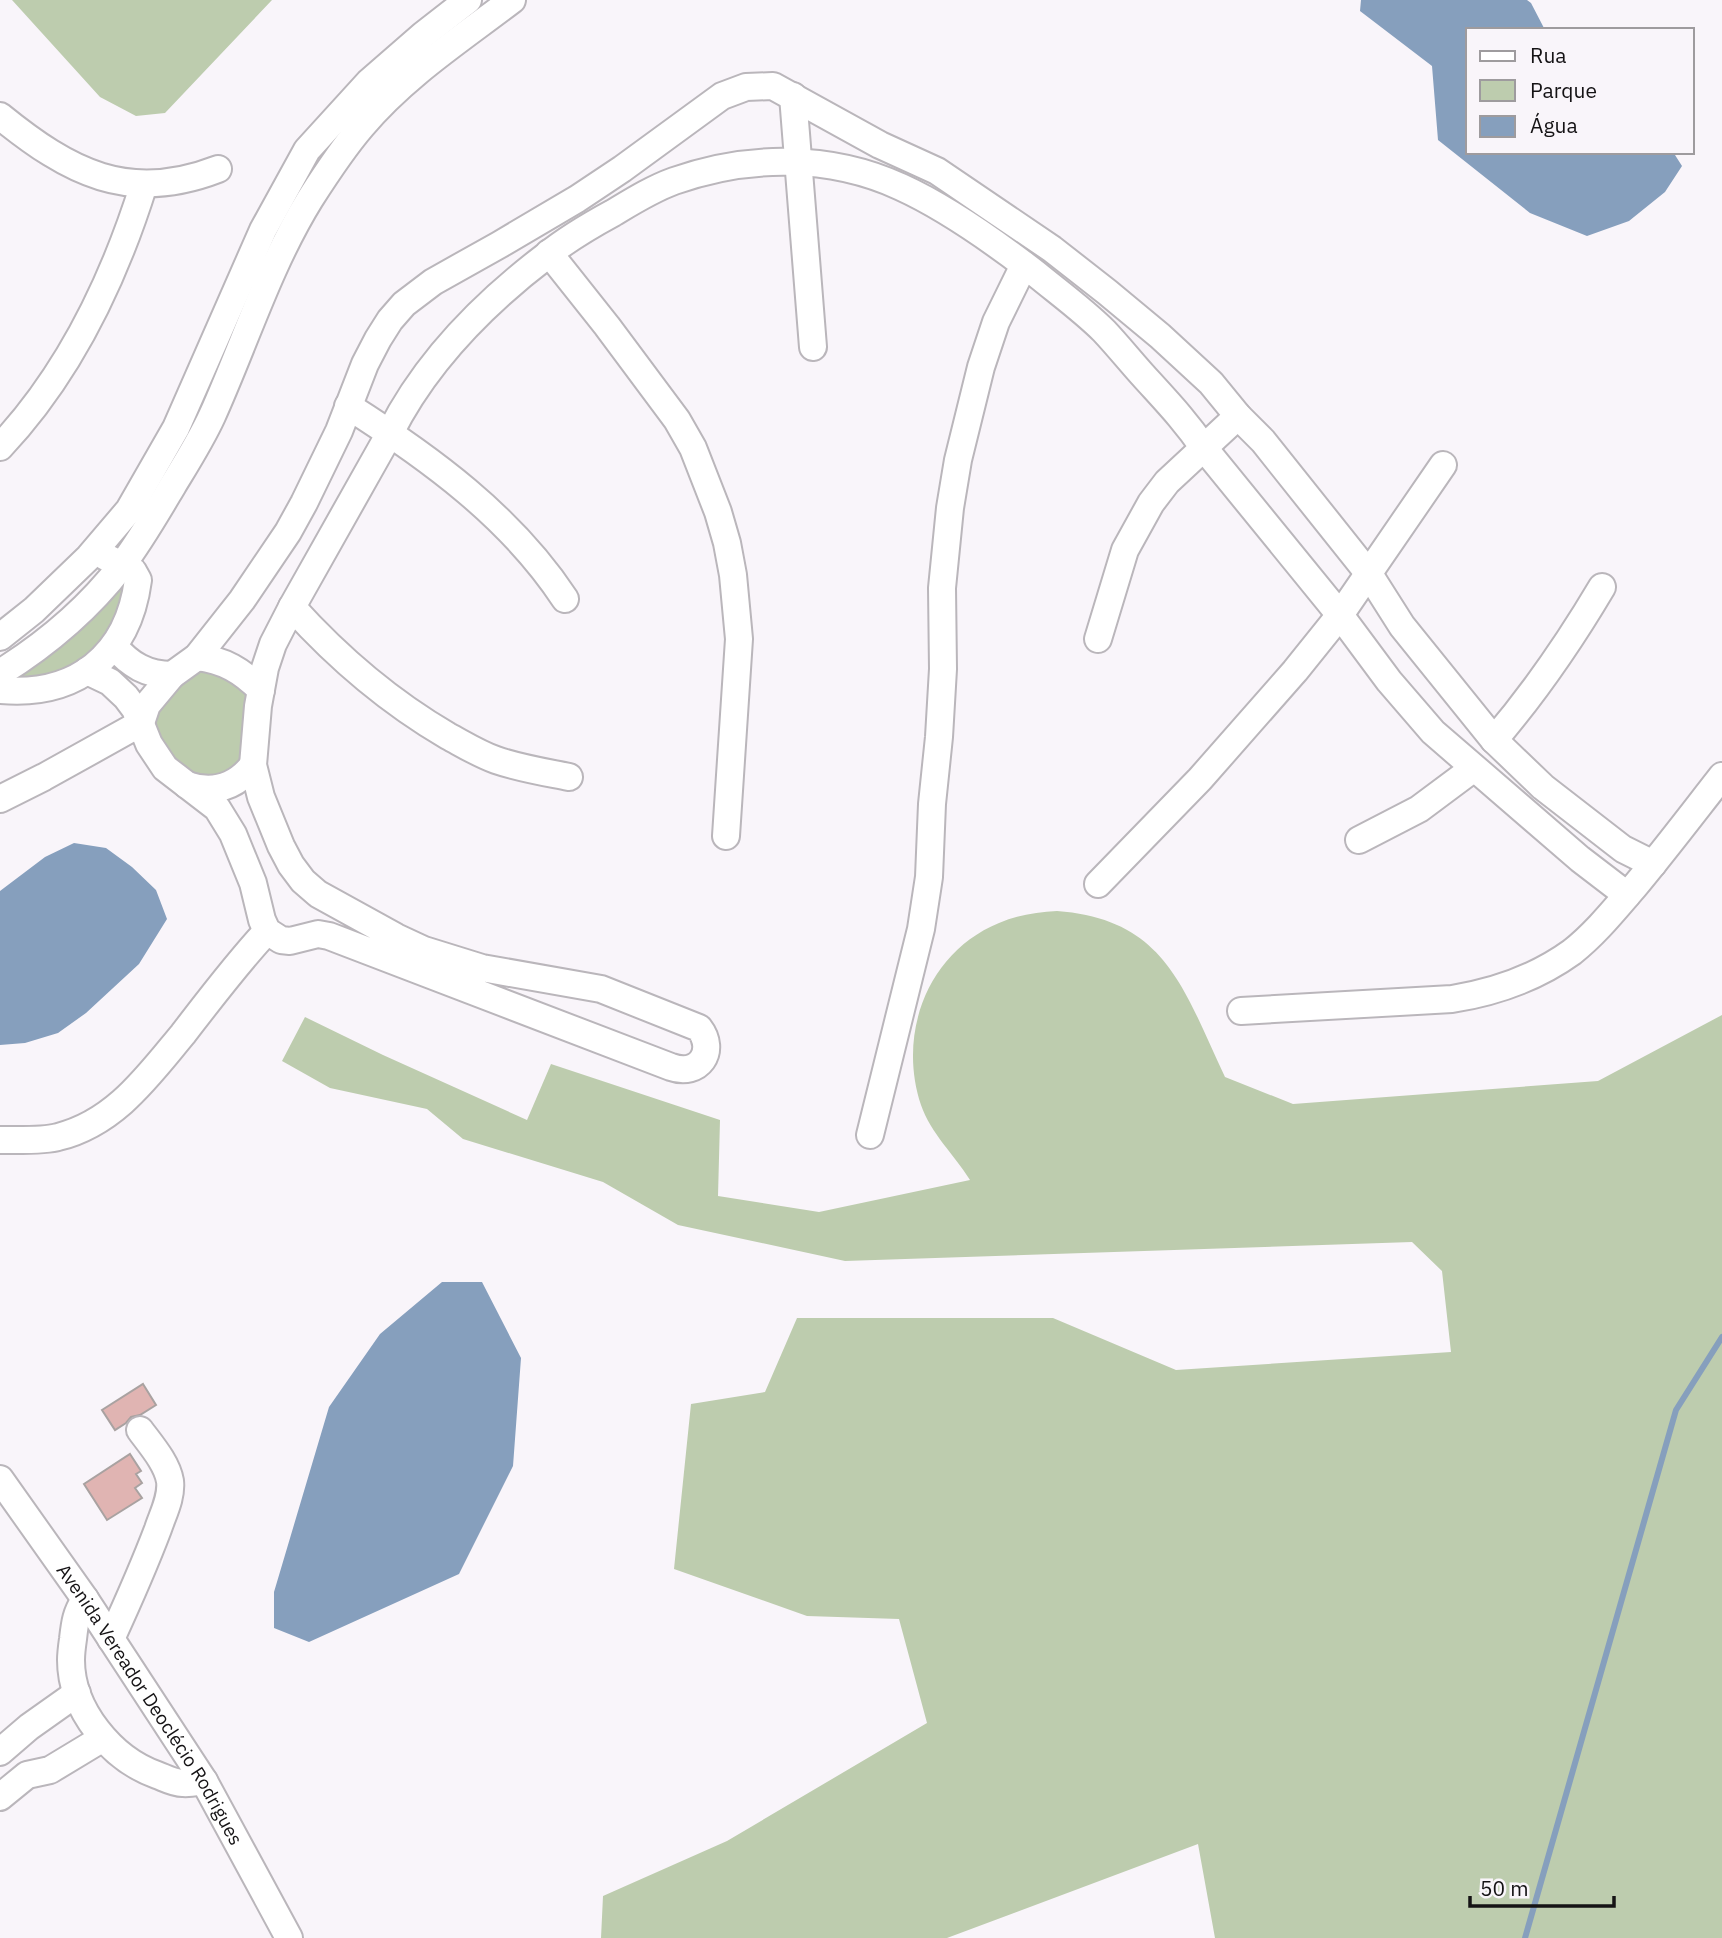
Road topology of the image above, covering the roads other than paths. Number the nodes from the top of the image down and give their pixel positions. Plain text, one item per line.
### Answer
1 (468, 0) edge
2 (512, 0) edge
3 (793, 96) junction
4 (0, 116) edge
5 (799, 162) junction
6 (218, 169) dead end
7 (144, 184) junction
8 (549, 253) junction
9 (1024, 265) junction
10 (813, 347) dead end
11 (348, 407) junction
12 (1238, 416) junction
13 (390, 433) junction
14 (0, 447) edge
15 (1204, 448) junction
16 (1443, 465) dead end
17 (89, 557) junction
18 (122, 565) junction
19 (1369, 574) junction
20 (1602, 587) dead end
21 (565, 599) dead end
22 (292, 607) junction
23 (1340, 615) junction
24 (0, 637) edge
25 (1098, 639) dead end
26 (114, 646) junction
27 (197, 657) junction
28 (87, 671) junction
29 (0, 673) edge
30 (172, 675) junction
31 (0, 690) edge
32 (261, 690) junction
33 (141, 723) junction
34 (1494, 740) junction
35 (253, 765) junction
36 (1474, 768) junction
37 (1722, 776) edge
38 (569, 777) dead end
39 (187, 785) junction
40 (0, 799) edge
41 (726, 835) dead end
42 (1359, 840) dead end
43 (1653, 864) junction
44 (1098, 884) dead end
45 (318, 894) junction
46 (1628, 895) junction
47 (279, 936) junction
48 (1241, 1011) dead end
49 (870, 1135) dead end
50 (0, 1140) edge
51 (140, 1430) dead end
52 (0, 1479) edge
53 (85, 1598) junction
54 (111, 1639) junction
55 (77, 1693) junction
56 (103, 1738) junction
57 (1, 1748) edge
58 (27, 1774) junction
59 (204, 1781) junction
60 (0, 1797) edge
61 (289, 1938) edge

1 - 17 street
2 - 18 street
3 - 5 street
3 - 11 street
3 - 12 street
4 - 7 street
5 - 8 street
5 - 9 street
5 - 10 street
6 - 7 street
7 - 14 street
8 - 13 street
8 - 41 street
9 - 15 street
9 - 49 street
11 - 13 street
11 - 27 street
12 - 15 street
12 - 19 street
13 - 21 street
13 - 22 street
15 - 23 street
15 - 25 street
16 - 19 street
17 - 18 street
17 - 24 street
18 - 26 street
18 - 29 street
19 - 23 street
19 - 34 street
20 - 34 street
22 - 32 street
22 - 38 street
23 - 36 street
23 - 44 street
26 - 28 street
26 - 30 street
27 - 30 street
27 - 32 street
28 - 31 street
28 - 33 street
30 - 33 street
32 - 35 street
33 - 39 street
33 - 40 street
34 - 43 street
35 - 39 street
35 - 45 street
36 - 42 street
36 - 46 street
37 - 43 street
39 - 47 street
43 - 46 street
45 - 47 street
45 - 47 street
46 - 48 street
47 - 50 street
51 - 54 street
52 - 53 street, Avenida Vereador Deoclécio Rodrigues
53 - 54 street, Avenida Vereador Deoclécio Rodrigues
53 - 55 street
54 - 59 street, Avenida Vereador Deoclécio Rodrigues
55 - 56 street
55 - 57 street
56 - 58 street
56 - 59 street
57 - 58 street
58 - 60 street
59 - 61 street, Avenida Vereador Deoclécio Rodrigues

